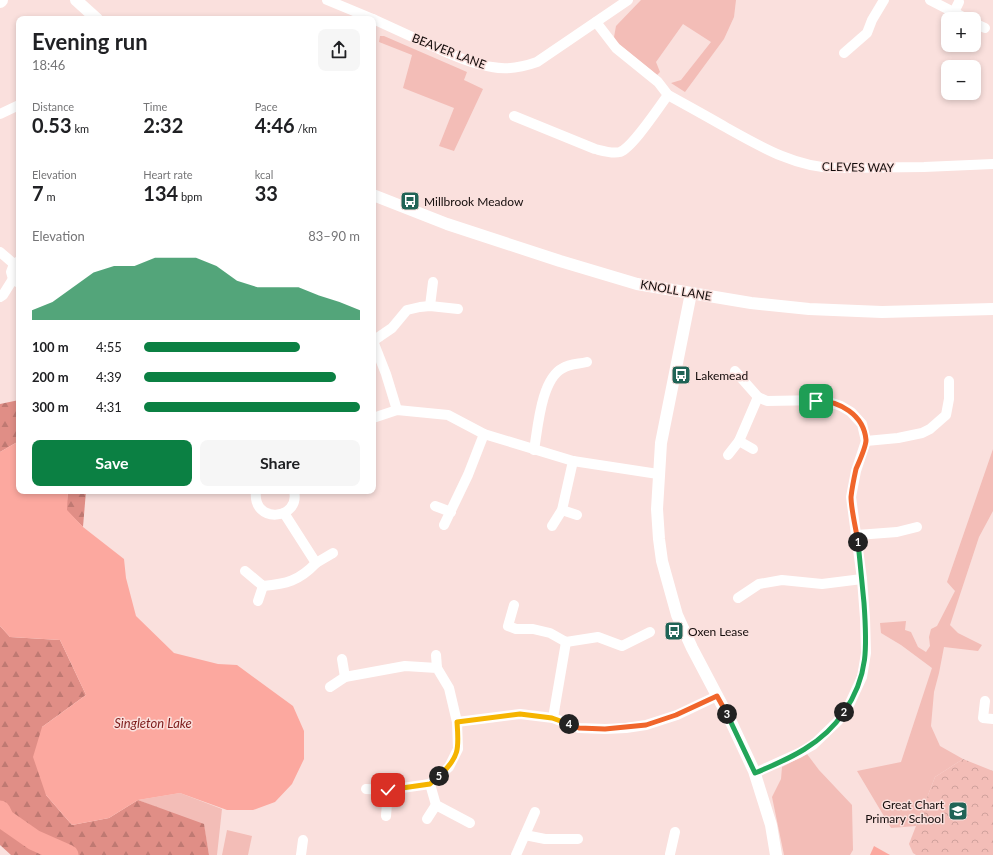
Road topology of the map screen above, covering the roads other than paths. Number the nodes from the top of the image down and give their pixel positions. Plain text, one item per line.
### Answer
1 (76, 0) edge
2 (327, 0) edge
3 (628, 0) edge
4 (884, 0) edge
5 (930, 0) edge
6 (959, 2) dead end
7 (954, 12) joint
8 (94, 16) edge
9 (366, 16) edge
10 (376, 20) edge
11 (596, 22) junction
12 (981, 26) edge
13 (985, 28) dead end
14 (844, 52) dead end
15 (668, 95) junction
16 (16, 106) edge
17 (0, 114) edge
18 (514, 116) dead end
19 (993, 164) edge
20 (376, 196) edge
21 (0, 252) edge
22 (16, 262) edge
23 (16, 281) edge
24 (433, 282) dead end
25 (691, 293) junction
26 (0, 297) edge
27 (430, 306) junction
28 (458, 309) dead end
29 (993, 309) edge
30 (376, 339) edge
31 (376, 350) edge
32 (587, 362) dead end
33 (735, 371) dead end
34 (949, 381) dead end
35 (758, 397) junction
36 (397, 410) junction
37 (376, 417) edge
38 (484, 434) junction
39 (739, 441) junction
40 (866, 441) junction
41 (753, 449) dead end
42 (534, 450) junction
43 (728, 455) dead end
44 (573, 461) junction
45 (658, 474) junction
46 (256, 494) edge
47 (294, 494) edge
48 (435, 506) dead end
49 (562, 510) junction
50 (451, 512) junction
51 (284, 513) junction
52 (577, 515) dead end
53 (444, 525) dead end
54 (552, 526) dead end
55 (917, 527) dead end
56 (857, 535) junction
57 (334, 553) dead end
58 (316, 563) junction
59 (245, 571) dead end
60 (862, 579) junction
61 (263, 586) junction
62 (738, 598) dead end
63 (258, 601) dead end
64 (514, 605) dead end
65 (650, 632) dead end
66 (566, 642) junction
67 (436, 655) dead end
68 (342, 659) dead end
69 (437, 668) junction
70 (345, 677) junction
71 (330, 687) dead end
72 (717, 696) junction
73 (985, 701) dead end
74 (552, 718) junction
75 (993, 719) edge
76 (457, 722) junction
77 (755, 773) junction
78 (430, 784) junction
79 (366, 789) dead end
80 (388, 790) junction
81 (436, 805) junction
82 (535, 812) dead end
83 (386, 816) dead end
84 (427, 819) dead end
85 (470, 823) dead end
86 (675, 832) dead end
87 (525, 835) junction
88 (578, 839) dead end
89 (303, 840) dead end
90 (301, 855) edge
91 (516, 855) edge
92 (668, 855) edge
93 (776, 855) edge

1 - 8 street
2 - 9 street, BEAVER LANE
3 - 11 street, BEAVER LANE
4 - 14 street
5 - 7 street
6 - 7 street
10 - 11 street, BEAVER LANE
11 - 15 street, CLEVES WAY
12 - 13 street
15 - 18 street
15 - 19 street, CLEVES WAY
16 - 17 street
20 - 25 street, KNOLL LANE
21 - 22 street
22 - 23 street
23 - 26 street
24 - 27 street
25 - 29 street, KNOLL LANE
25 - 45 street
27 - 28 street
27 - 30 street
31 - 36 street
32 - 42 street
33 - 35 street
34 - 40 street
35 - 39 street
35 - 40 street
36 - 37 street
36 - 38 street
38 - 42 street
38 - 50 street
39 - 41 street
39 - 43 street
40 - 56 street
42 - 44 street
44 - 45 street
44 - 49 street
45 - 72 street
46 - 51 street
47 - 51 street
48 - 50 street
49 - 52 street
49 - 54 street
50 - 53 street
51 - 58 street
55 - 56 street
56 - 60 street
57 - 58 street
58 - 61 street
59 - 61 street
60 - 62 street
60 - 77 street
61 - 63 street
64 - 66 street
65 - 66 street
66 - 74 street
67 - 69 street
68 - 70 street
69 - 70 street
69 - 76 street
70 - 71 street
72 - 74 street
72 - 77 street
73 - 75 street
74 - 76 street
76 - 78 street
77 - 93 street
78 - 80 street
78 - 81 street
79 - 80 street
80 - 83 street
81 - 84 street
81 - 85 street
82 - 87 street
86 - 92 street
87 - 88 street
87 - 91 street
89 - 90 street

